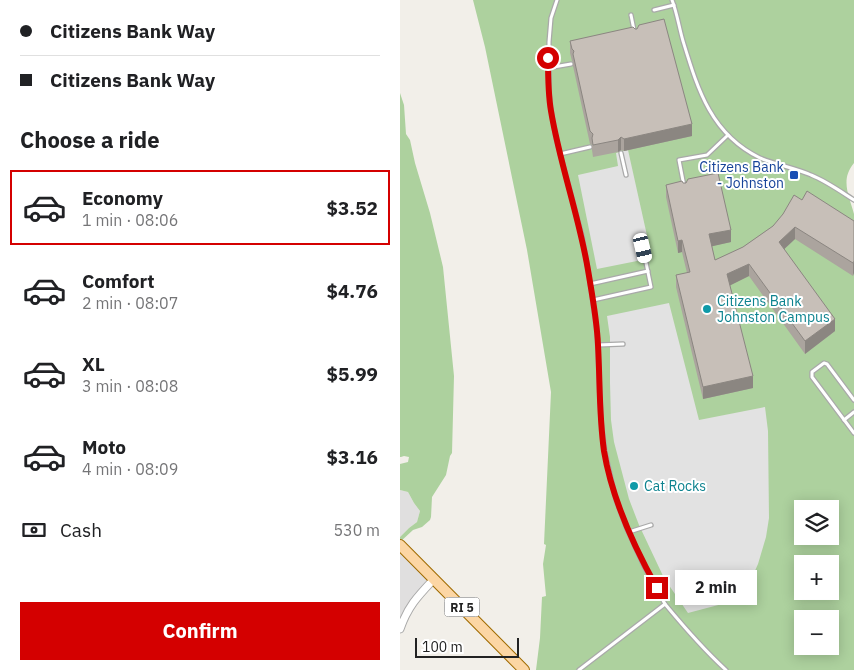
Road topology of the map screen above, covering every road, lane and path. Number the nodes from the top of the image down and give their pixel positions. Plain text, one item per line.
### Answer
1 (557, 0) edge
2 (672, 0) edge
3 (674, 5) junction
4 (654, 10) dead end
5 (631, 15) dead end
6 (636, 38) edge
7 (571, 64) dead end
8 (548, 68) junction
9 (728, 135) junction
10 (590, 147) edge
11 (622, 153) dead end
12 (560, 154) junction
13 (626, 175) dead end
14 (685, 192) edge
15 (854, 200) edge
16 (643, 248) dead end
17 (648, 271) junction
18 (590, 284) junction
19 (593, 300) junction
20 (622, 344) dead end
21 (598, 346) junction
22 (854, 400) edge
23 (854, 412) edge
24 (844, 420) junction
25 (854, 432) edge
26 (651, 524) dead end
27 (629, 532) junction
28 (400, 545) edge
29 (434, 580) junction
30 (666, 604) junction
31 (400, 629) edge
32 (524, 670) edge
33 (579, 670) edge
34 (726, 670) edge

1 - 8 lane
2 - 3 lane
3 - 4 lane
3 - 9 lane
5 - 6 lane
7 - 8 lane
8 - 12 lane
9 - 14 lane
9 - 15 lane
10 - 12 lane
11 - 13 lane
12 - 18 lane
16 - 17 lane
17 - 18 lane
17 - 19 lane
18 - 19 lane
19 - 21 lane
20 - 21 lane
21 - 27 lane
22 - 24 lane
23 - 24 lane
24 - 25 lane
26 - 27 lane
27 - 30 lane
28 - 29 main road, RI 5
29 - 31 street
29 - 32 main road, RI 5
30 - 33 lane
30 - 34 lane

